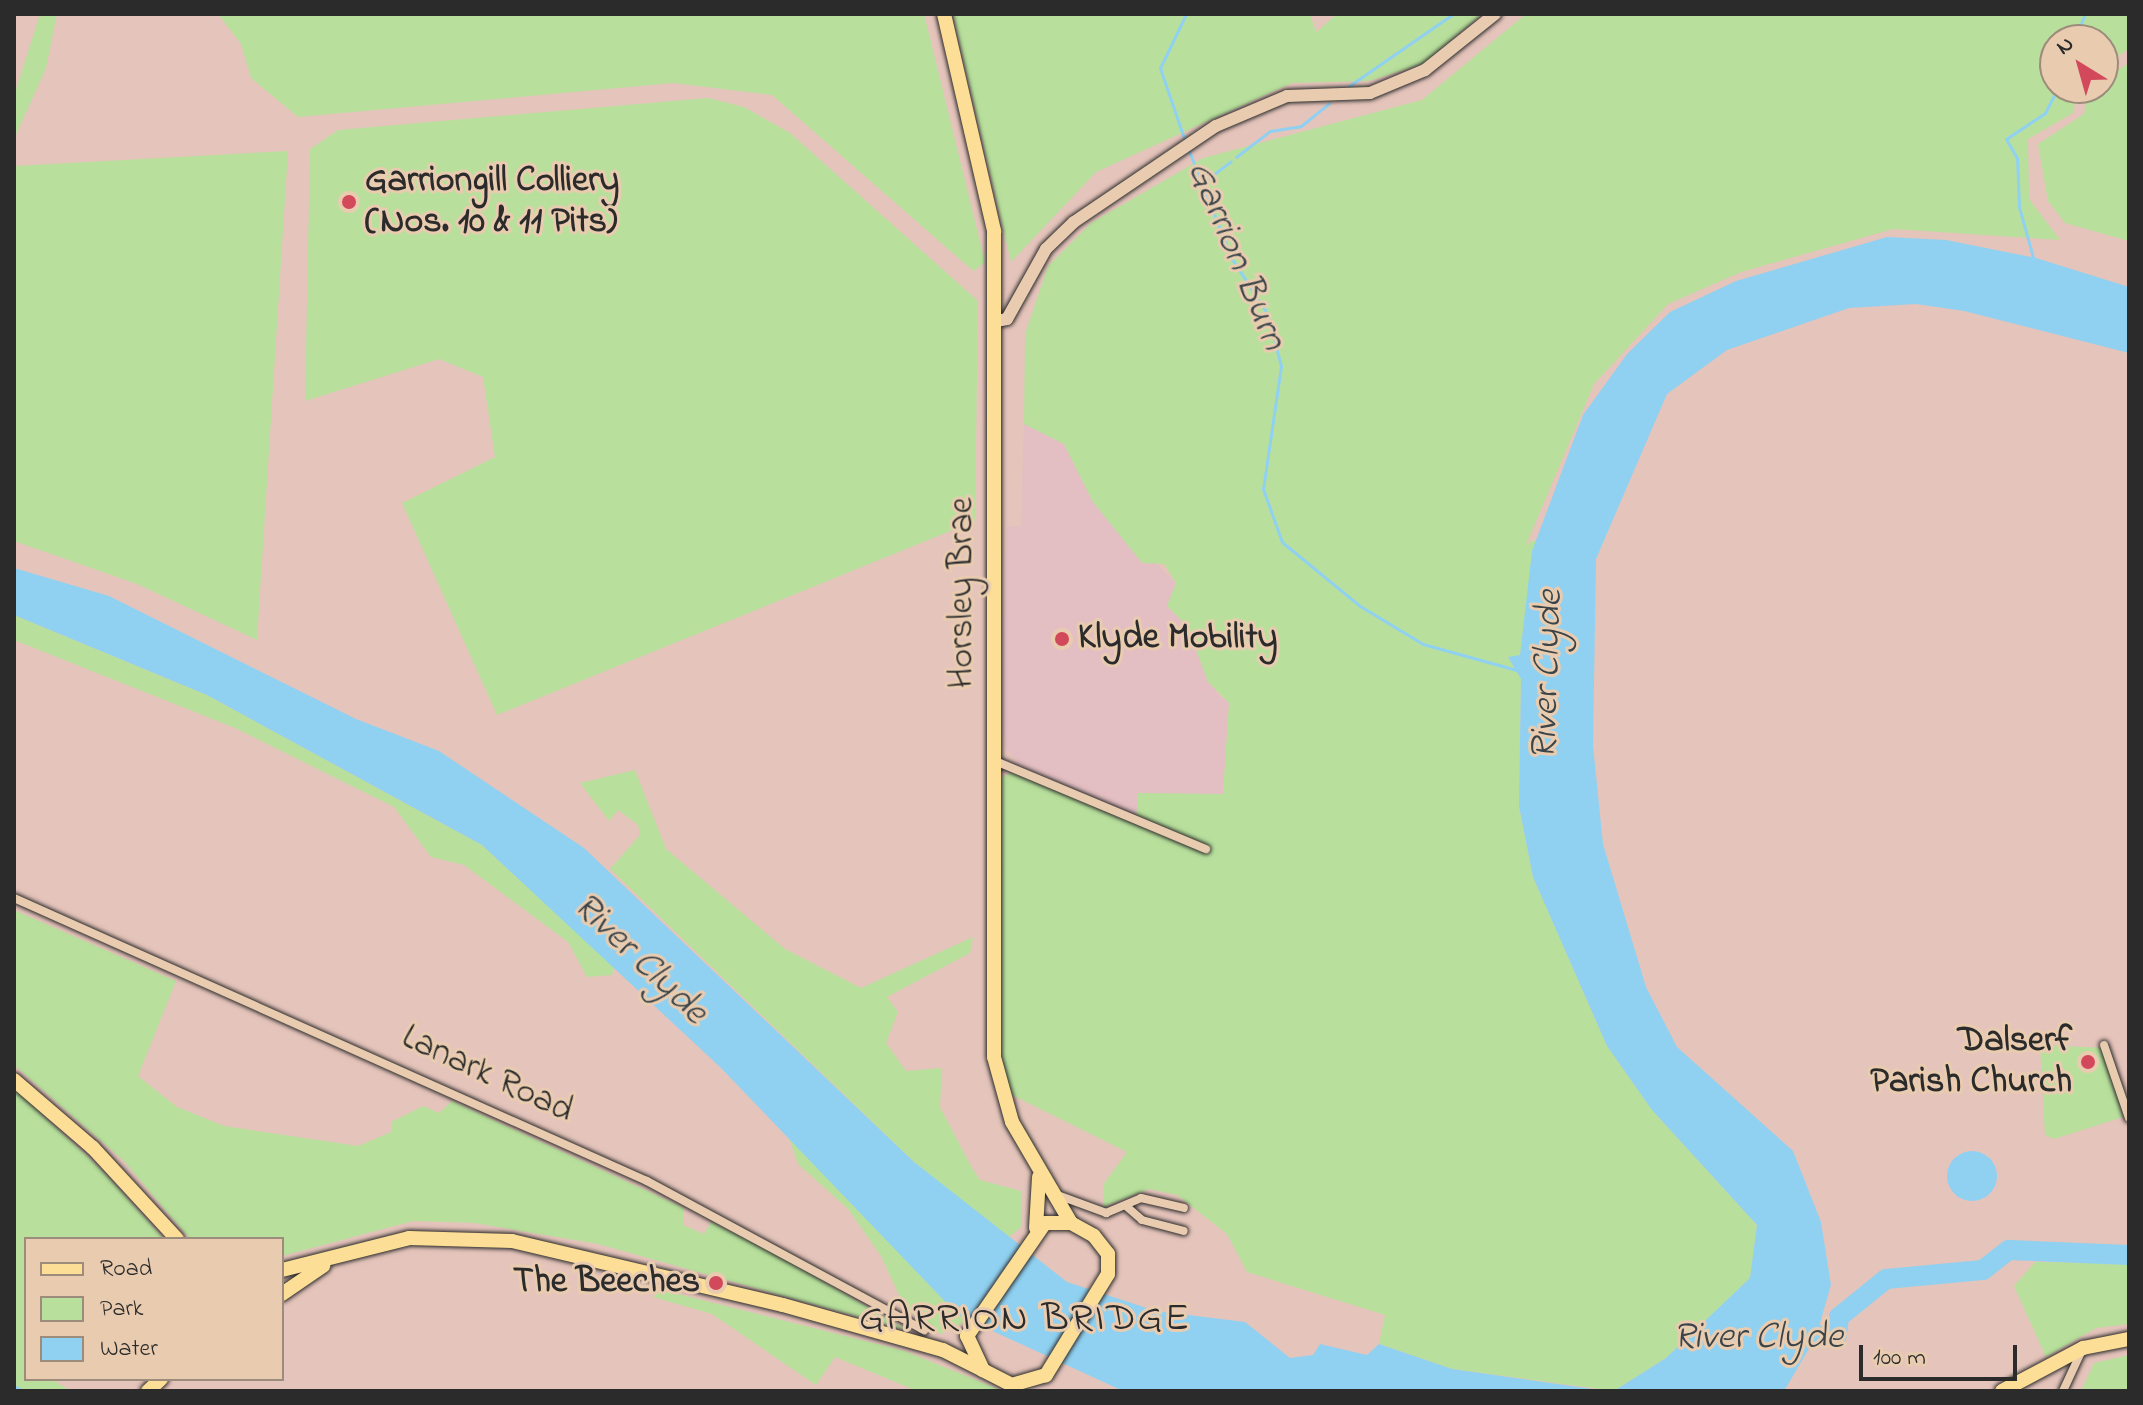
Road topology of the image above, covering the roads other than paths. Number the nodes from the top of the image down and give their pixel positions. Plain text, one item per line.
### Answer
1 (944, 14) edge
2 (1495, 14) edge
3 (996, 321) junction
4 (993, 760) junction
5 (1206, 849) dead end
6 (14, 898) edge
7 (2104, 1045) dead end
8 (14, 1080) edge
9 (2129, 1118) edge
10 (1038, 1168) junction
11 (1051, 1193) junction
12 (1126, 1206) junction
13 (1184, 1208) dead end
14 (1071, 1223) junction
15 (1034, 1230) junction
16 (1184, 1231) dead end
17 (175, 1237) edge
18 (344, 1255) junction
19 (284, 1270) edge
20 (284, 1293) edge
21 (924, 1330) dead end
22 (971, 1330) junction
23 (2129, 1339) edge
24 (2083, 1348) junction
25 (943, 1350) junction
26 (983, 1370) junction
27 (1046, 1375) junction
28 (1017, 1388) edge
29 (1047, 1391) edge
30 (2002, 1391) edge
31 (2063, 1391) edge

1 - 3 main road, Horsley Brae
2 - 3 main road
3 - 4 main road, Horsley Brae
4 - 5 street
4 - 10 main road, Horsley Brae
6 - 21 street, Lanark Road
7 - 9 street
8 - 17 main road
10 - 11 main road, Horsley Brae
10 - 15 main road, Horsley Brae
11 - 12 street
11 - 14 main road, Horsley Brae
12 - 13 street
12 - 16 street
14 - 15 main road
14 - 27 main road, Horsley Brae
15 - 22 main road
18 - 19 main road
18 - 20 main road
18 - 25 main road
22 - 25 main road
22 - 26 main road
23 - 24 main road
24 - 30 main road
24 - 31 street
25 - 26 main road
26 - 28 main road
27 - 28 main road
27 - 29 main road

